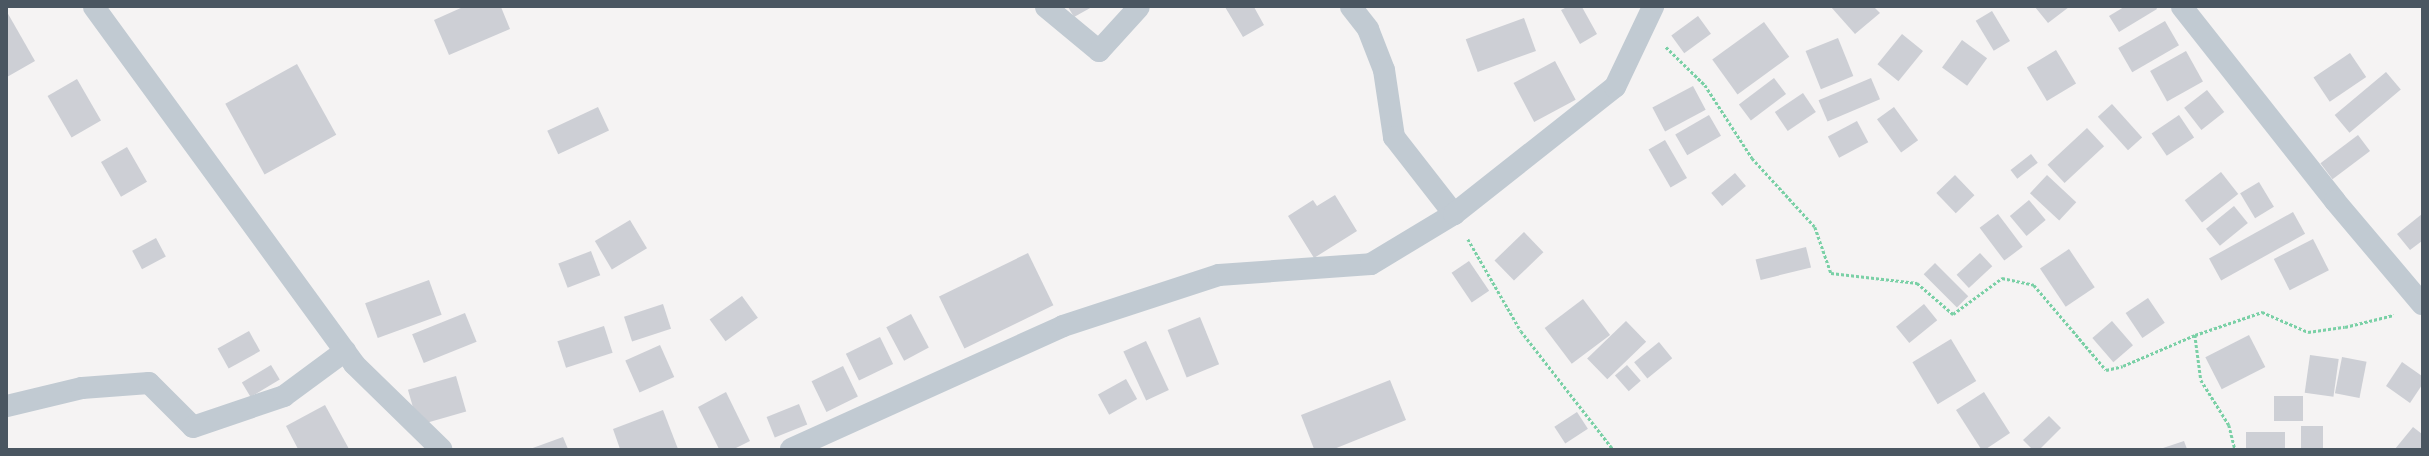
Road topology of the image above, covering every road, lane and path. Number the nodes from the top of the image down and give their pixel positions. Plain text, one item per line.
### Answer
1 (94, 7) edge
2 (1046, 7) edge
3 (1139, 7) edge
4 (1350, 7) edge
5 (2182, 7) edge
6 (1648, 16) edge
7 (1454, 214) junction
8 (2422, 304) edge
9 (2399, 314) dead end
10 (2195, 335) junction
11 (345, 351) junction
12 (7, 406) edge
13 (441, 449) edge
14 (791, 449) edge
15 (1613, 449) edge
16 (2234, 449) edge

1 - 11 street
2 - 3 street
4 - 7 street
5 - 8 street
6 - 7 street
6 - 10 path
7 - 14 street
7 - 15 path
9 - 10 path
10 - 16 path
11 - 12 street
11 - 13 street

